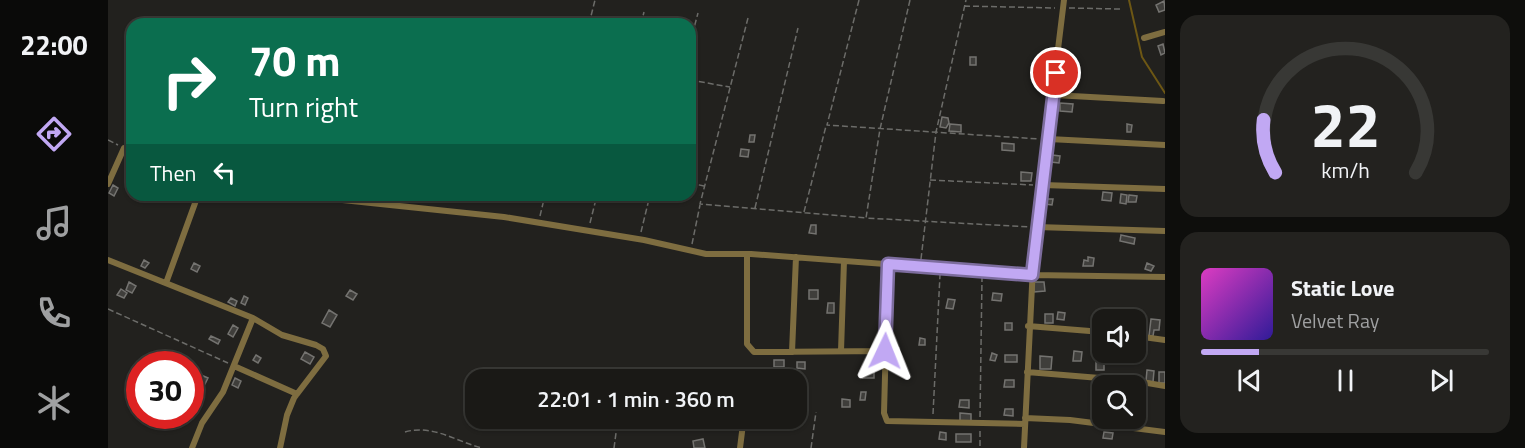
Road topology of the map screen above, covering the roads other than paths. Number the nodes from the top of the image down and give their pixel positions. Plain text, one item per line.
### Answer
1 (1064, 0) edge
2 (1165, 32) edge
3 (1144, 38) dead end
4 (1054, 95) junction
5 (1163, 101) dead end
6 (1049, 139) junction
7 (1165, 145) edge
8 (126, 149) edge
9 (108, 184) edge
10 (1043, 186) junction
11 (1165, 189) edge
12 (196, 201) edge
13 (364, 201) edge
14 (1037, 227) junction
15 (1165, 231) edge
16 (747, 254) junction
17 (796, 257) junction
18 (108, 260) edge
19 (844, 261) junction
20 (888, 264) junction
21 (1032, 275) junction
22 (1165, 277) edge
23 (166, 283) junction
24 (253, 318) junction
25 (1028, 326) junction
26 (1092, 331) edge
27 (1146, 337) edge
28 (1165, 340) edge
29 (792, 351) junction
30 (841, 351) junction
31 (885, 351) junction
32 (234, 366) junction
33 (1027, 372) junction
34 (1165, 386) edge
35 (297, 394) junction
36 (1025, 421) junction
37 (742, 429) edge
38 (1165, 432) edge
39 (192, 448) edge
40 (280, 448) edge
41 (740, 448) edge
42 (1024, 448) edge

1 - 4 street
2 - 3 street
4 - 5 street
4 - 6 street
6 - 7 street
6 - 10 street
8 - 9 street
10 - 11 street
10 - 14 street
12 - 23 street
13 - 16 street
14 - 15 street
14 - 21 street
16 - 17 street
16 - 29 street
17 - 19 street
17 - 29 street
18 - 23 street
19 - 20 street
19 - 30 street
20 - 21 street
20 - 31 street
21 - 22 street
21 - 25 street
23 - 24 street
24 - 32 street
24 - 35 street
25 - 26 street
25 - 33 street
27 - 28 street
29 - 30 street
30 - 31 street
31 - 36 street
32 - 35 street
32 - 39 street
33 - 34 street
33 - 36 street
35 - 40 street
36 - 38 street
36 - 42 street
37 - 41 street

